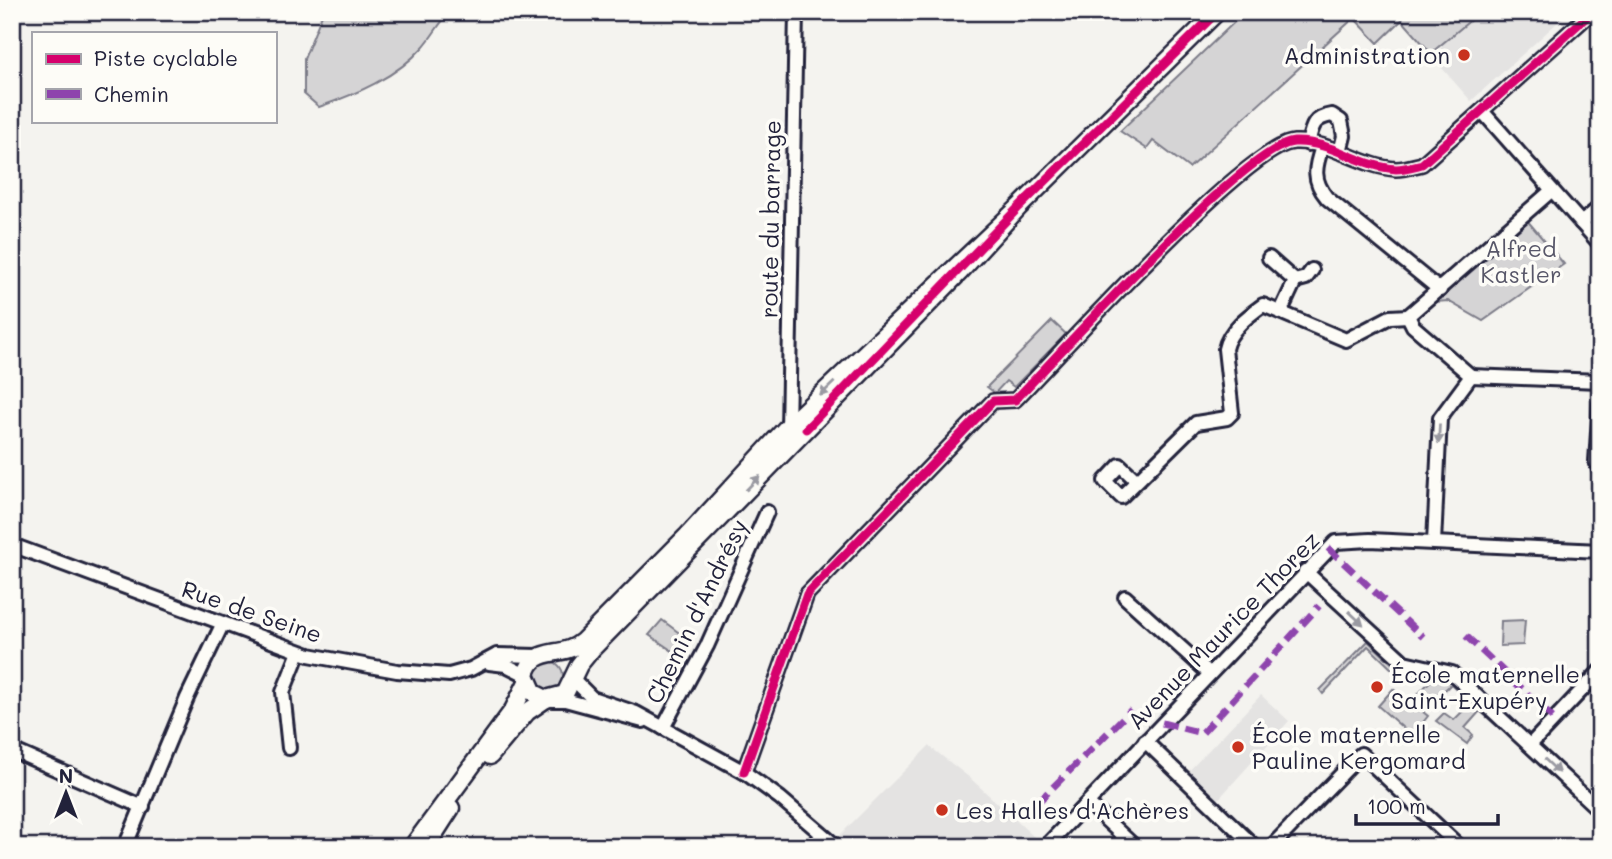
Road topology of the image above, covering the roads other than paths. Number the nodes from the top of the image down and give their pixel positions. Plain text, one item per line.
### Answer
1 (796, 12) edge
2 (1217, 12) edge
3 (1596, 13) edge
4 (1482, 111) junction
5 (1308, 144) junction
6 (1322, 147) junction
7 (1340, 152) junction
8 (1551, 191) junction
9 (1019, 207) junction
10 (1600, 207) edge
11 (1581, 223) junction
12 (1600, 244) edge
13 (1269, 258) dead end
14 (1312, 270) dead end
15 (1295, 281) junction
16 (1440, 290) junction
17 (1281, 311) junction
18 (1408, 316) junction
19 (1471, 376) junction
20 (1600, 381) edge
21 (1600, 403) edge
22 (788, 426) junction
23 (782, 453) junction
24 (1600, 471) edge
25 (1137, 481) dead end
26 (767, 512) dead end
27 (1434, 543) junction
28 (12, 545) edge
29 (1600, 551) edge
30 (1305, 572) junction
31 (1125, 597) dead end
32 (222, 625) junction
33 (299, 652) junction
34 (559, 654) junction
35 (537, 656) junction
36 (485, 662) junction
37 (1600, 671) edge
38 (1209, 673) junction
39 (526, 678) junction
40 (573, 678) junction
41 (549, 700) junction
42 (650, 722) junction
43 (663, 728) junction
44 (1145, 741) junction
45 (1530, 745) junction
46 (289, 748) dead end
47 (12, 750) edge
48 (744, 772) junction
49 (1088, 803) junction
50 (143, 807) junction
51 (1600, 811) edge
52 (805, 820) junction
53 (817, 844) edge
54 (125, 847) edge
55 (412, 847) edge
56 (426, 847) edge
57 (837, 847) edge
58 (1045, 847) edge
59 (1135, 847) edge
60 (1255, 847) edge
61 (1271, 847) edge
62 (1460, 847) edge

1 - 22 street, route du barrage
2 - 9 main road
3 - 4 street
4 - 7 street
4 - 8 street
5 - 6 street
5 - 7 street
5 - 48 street
6 - 7 street
6 - 16 street
8 - 11 street
8 - 16 street
9 -> 22 main road
9 - 23 main road
10 - 11 street
11 - 12 street
13 - 15 street
14 - 15 street
15 - 17 street
16 - 18 street
17 - 18 street
17 - 25 street
18 - 19 street
19 - 20 street
19 -> 27 street
21 - 24 street
22 - 23 street
22 - 34 main road
40 -> 23 main road
26 - 43 street, Chemin d'Andrésy
27 - 29 street, Avenue Maurice Thorez
27 - 30 street, Avenue Maurice Thorez
28 - 32 street, Rue de Seine
30 - 38 street, Avenue Maurice Thorez
30 -> 45 street
31 - 38 street
32 - 33 street, Rue de Seine
32 - 50 street
33 - 36 street, Rue de Seine
33 - 46 street
34 - 35 main road
34 - 40 main road
35 - 36 street, Rue de Seine
35 - 39 main road
36 - 39 street
37 - 45 street
38 - 44 street, Avenue Maurice Thorez
39 - 41 main road
39 - 55 main road
40 - 41 main road
40 - 42 street
41 - 42 street
41 - 56 main road
42 - 43 street
43 - 48 street
44 - 49 street, Avenue Maurice Thorez
44 - 60 street
45 -> 51 street
47 - 50 street
48 - 52 street
49 - 58 street, Avenue Maurice Thorez
49 - 59 street
50 - 54 street
52 - 53 street
52 - 57 street
61 - 62 street

